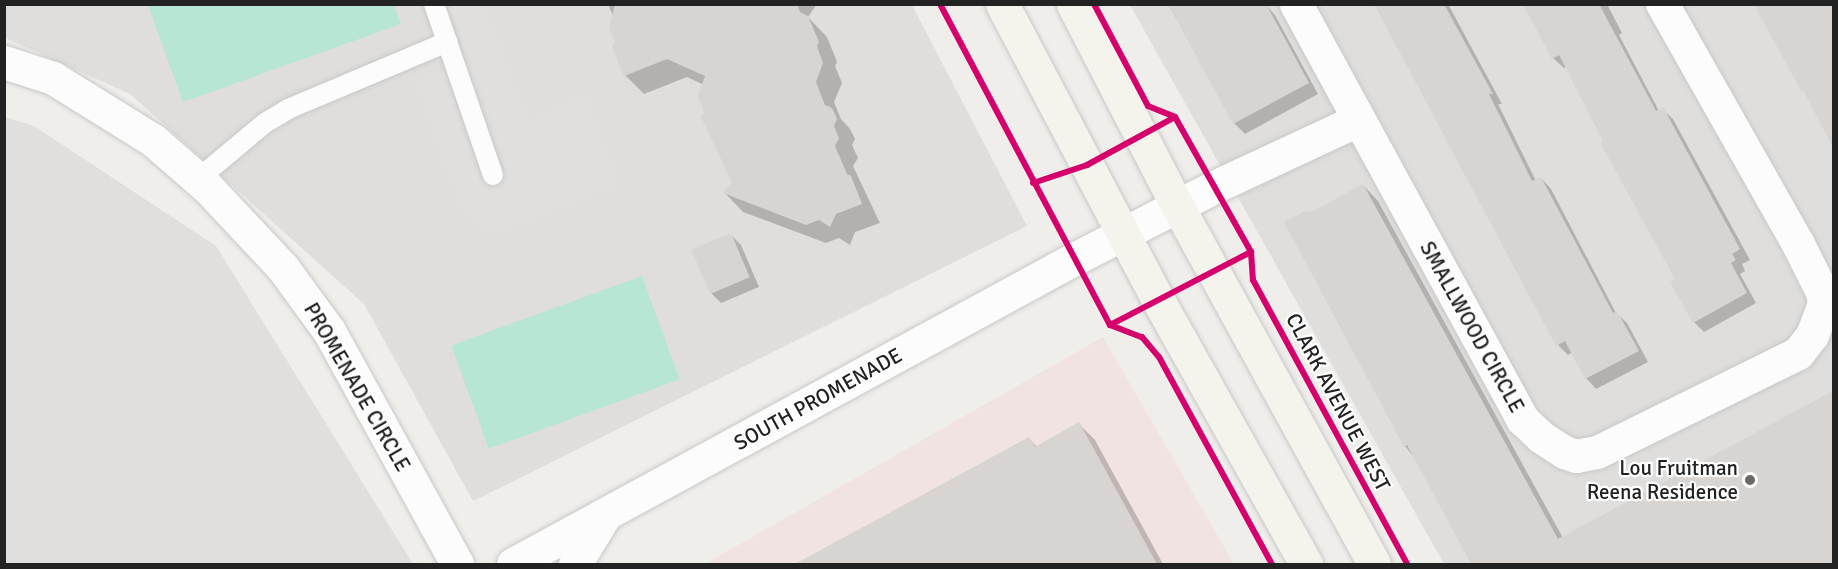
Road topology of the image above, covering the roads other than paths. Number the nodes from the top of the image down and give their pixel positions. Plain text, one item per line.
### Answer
1 (434, 4) edge
2 (1002, 4) edge
3 (1073, 4) edge
4 (1296, 4) edge
5 (1662, 4) edge
6 (447, 42) junction
7 (4, 62) edge
8 (1358, 120) junction
9 (493, 175) dead end
10 (198, 179) junction
11 (1178, 207) junction
12 (1124, 234) junction
13 (605, 515) junction
14 (457, 564) edge
15 (513, 564) edge
16 (575, 564) edge
17 (1306, 564) edge
18 (1374, 564) edge

1 - 6 lane
2 - 12 street
3 - 11 street
4 - 8 street, SMALLWOOD CIRCLE
5 - 8 street, SMALLWOOD CIRCLE
6 - 9 lane
6 - 10 lane
7 - 10 street, PROMENADE CIRCLE
8 - 11 street
10 - 14 street, PROMENADE CIRCLE
11 - 12 street, SOUTH PROMENADE
11 - 18 street
12 - 13 street, SOUTH PROMENADE
12 - 17 street
13 - 15 street, SOUTH PROMENADE
13 - 16 street

